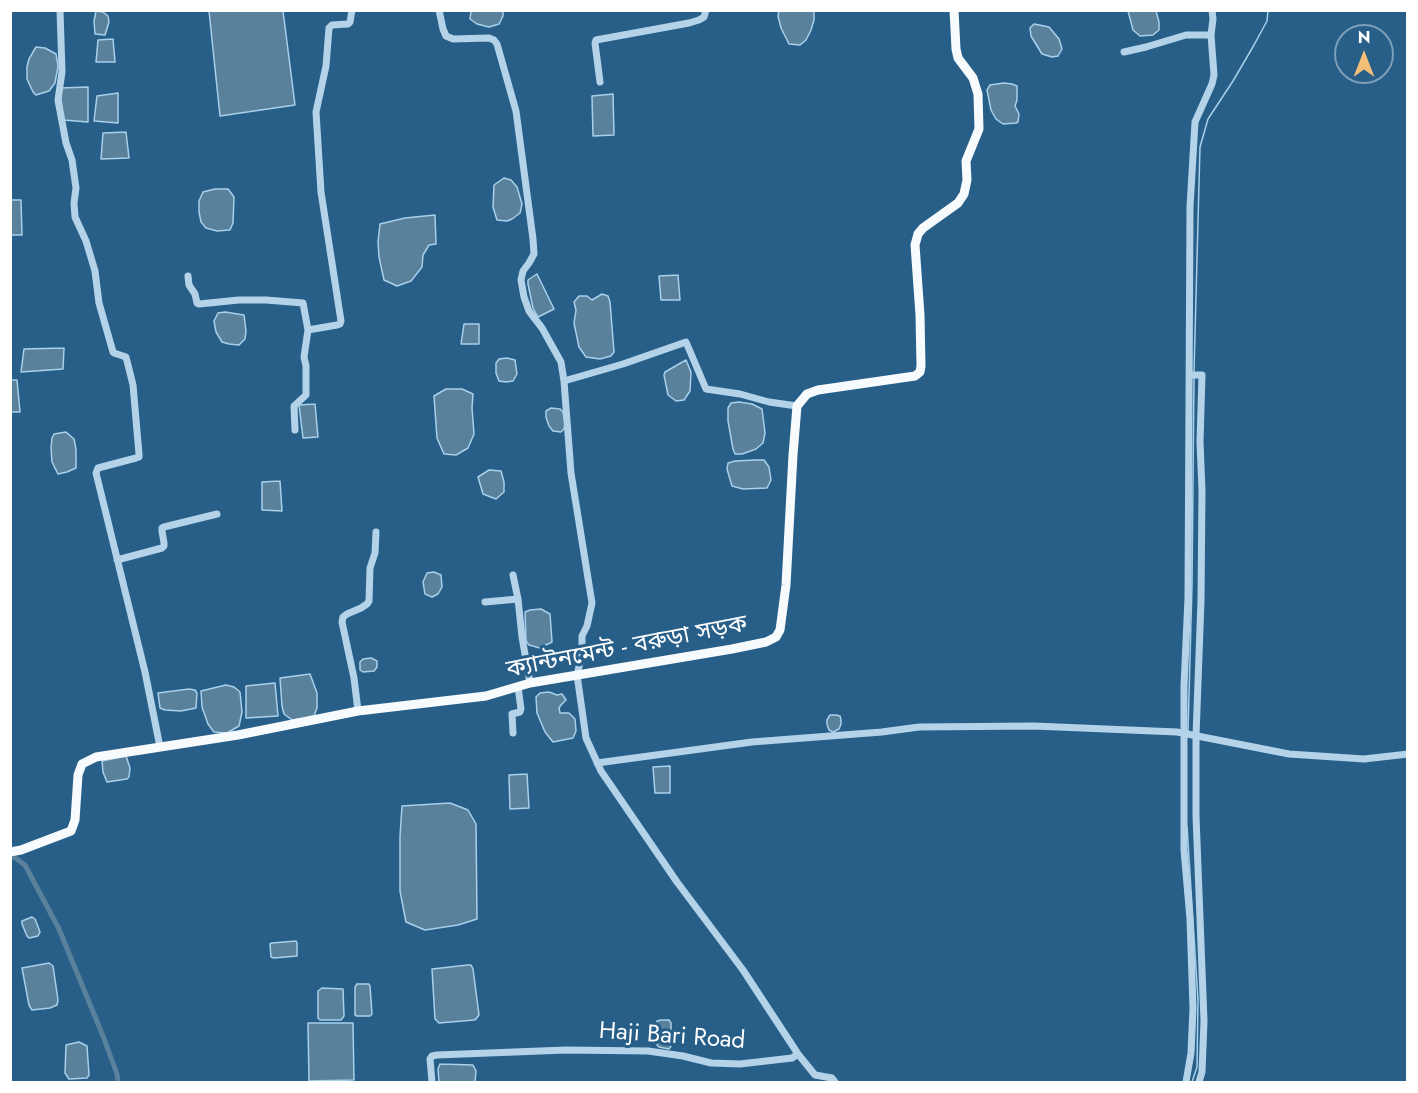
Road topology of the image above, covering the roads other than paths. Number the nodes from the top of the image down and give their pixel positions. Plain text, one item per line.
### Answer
1 (60, 10) edge
2 (352, 10) edge
3 (440, 10) edge
4 (706, 10) edge
5 (954, 10) edge
6 (1212, 10) edge
7 (1211, 35) junction
8 (1124, 52) dead end
9 (600, 82) dead end
10 (188, 276) dead end
11 (308, 330) junction
12 (1194, 375) junction
13 (564, 381) junction
14 (797, 406) junction
15 (295, 430) dead end
16 (217, 514) dead end
17 (376, 532) dead end
18 (117, 560) junction
19 (513, 575) dead end
20 (518, 599) junction
21 (485, 602) dead end
22 (577, 675) junction
23 (530, 683) junction
24 (519, 687) junction
25 (358, 711) junction
26 (513, 733) dead end
27 (1190, 735) junction
28 (160, 747) junction
29 (1407, 754) edge
30 (597, 763) junction
31 (10, 852) edge
32 (798, 1054) junction
33 (815, 1079) edge
34 (432, 1083) edge
35 (835, 1083) edge
36 (1186, 1083) edge
37 (1199, 1083) edge

1 - 18 street
2 - 11 street
3 - 13 street, Haji Bari Road
4 - 9 street
5 - 14 main road
6 - 7 street
7 - 8 street
7 - 12 street
10 - 11 street
11 - 15 street
12 - 27 street
12 - 27 street
13 - 14 street
13 - 22 street, Haji Bari Road
14 - 22 main road, ক্যান্টনমেন্ট - বরুড়া সড়ক
16 - 18 street
17 - 25 street
18 - 28 street
19 - 20 street
20 - 21 street
20 - 23 street
22 - 23 main road, ক্যান্টনমেন্ট - বরুড়া সড়ক
22 - 30 street, Haji Bari Road
23 - 24 main road, ক্যান্টনমেন্ট - বরুড়া সড়ক
24 - 25 main road, ক্যান্টনমেন্ট - বরুড়া সড়ক
24 - 26 street
25 - 28 main road, ক্যান্টনমেন্ট - বরুড়া সড়ক
27 - 29 street
27 - 30 street
27 - 36 street
27 - 37 street
28 - 31 main road, ক্যান্টনমেন্ট - বরুড়া সড়ক
30 - 32 street, Haji Bari Road
32 - 33 street
32 - 34 street, Haji Bari Road
33 - 35 street

